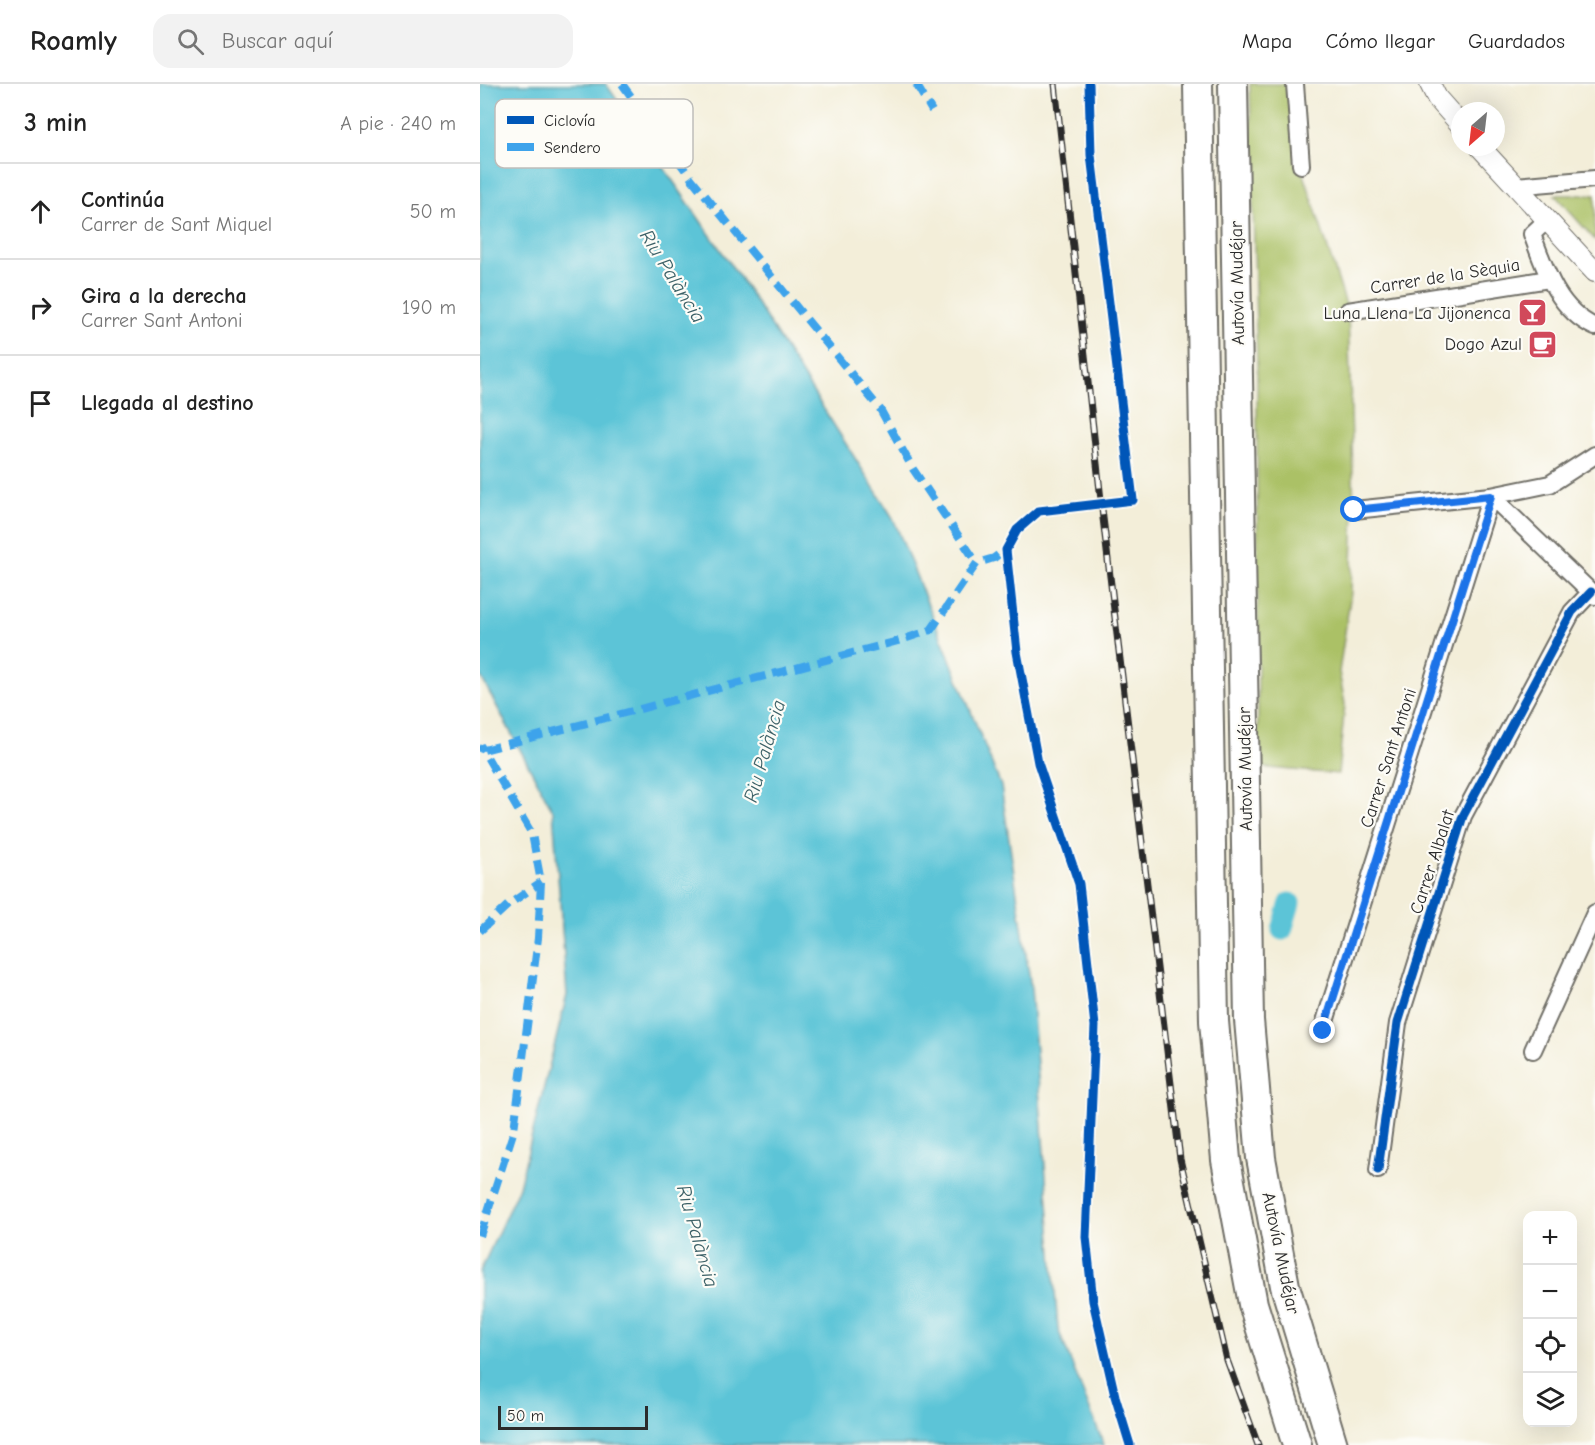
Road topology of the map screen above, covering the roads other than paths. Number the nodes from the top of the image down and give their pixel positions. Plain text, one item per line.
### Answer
1 (1198, 84) edge
2 (1233, 84) edge
3 (1295, 84) edge
4 (1430, 84) edge
5 (1451, 114) edge
6 (1488, 156) edge
7 (1301, 165) dead end
8 (1595, 179) edge
9 (1515, 186) junction
10 (1547, 220) junction
11 (1595, 272) edge
12 (1549, 279) junction
13 (1348, 311) dead end
14 (1595, 327) edge
15 (1595, 455) edge
16 (1491, 496) junction
17 (1354, 510) dead end
18 (1593, 594) edge
19 (1595, 913) edge
20 (1323, 1031) dead end
21 (1533, 1050) dead end
22 (1378, 1170) dead end
23 (1297, 1445) edge
24 (1334, 1445) edge

1 - 23 highway, Autovía Mudéjar
2 - 24 highway, Autovía Mudéjar
3 - 7 street
4 - 5 street
6 - 9 street
8 - 9 street
9 - 10 street
10 - 11 street
10 - 12 street
12 - 13 street, Carrer de la Sèquia
12 - 14 street
15 - 16 street
16 - 17 street
16 - 18 street
16 - 20 street, Carrer Sant Antoni
18 - 22 street, Carrer Albalat
19 - 21 street

